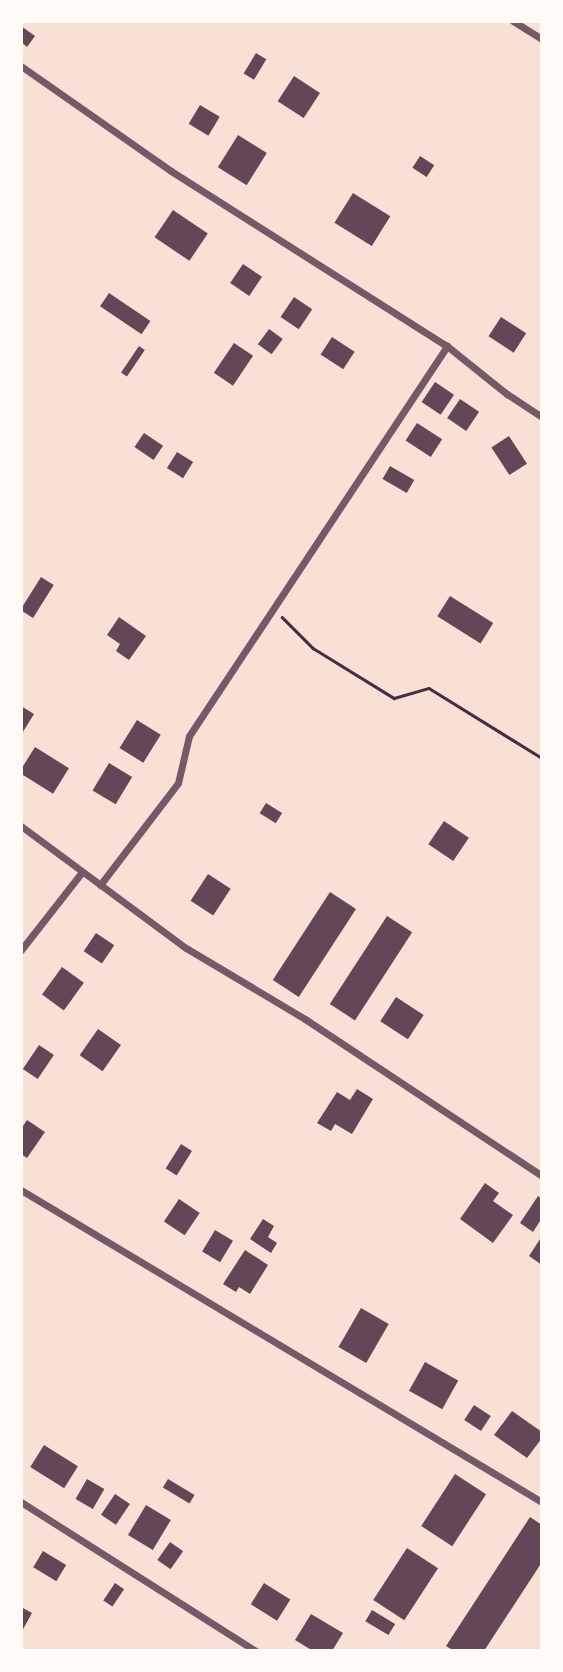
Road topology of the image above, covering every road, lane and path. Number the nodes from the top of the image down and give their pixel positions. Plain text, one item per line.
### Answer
1 (513, 21) edge
2 (542, 39) edge
3 (21, 66) edge
4 (447, 346) junction
5 (542, 416) edge
6 (272, 608) junction
7 (542, 758) edge
8 (21, 826) edge
9 (82, 872) junction
10 (100, 885) junction
11 (21, 950) edge
12 (542, 1176) edge
13 (21, 1190) edge
14 (21, 1502) edge
15 (542, 1502) edge
16 (256, 1651) edge

1 - 2 street
3 - 4 street
4 - 5 street
4 - 6 street
6 - 7 path
6 - 10 street
8 - 9 street
9 - 10 street
9 - 11 street
10 - 12 street
13 - 15 street
14 - 16 street

